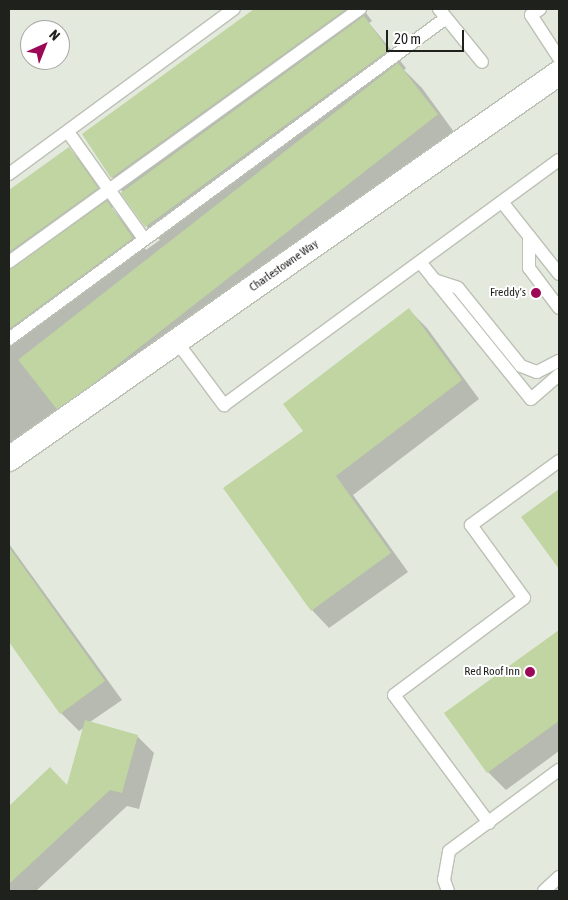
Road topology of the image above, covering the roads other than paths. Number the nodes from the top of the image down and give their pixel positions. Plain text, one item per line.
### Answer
1 (234, 9) edge
2 (360, 9) edge
3 (540, 9) edge
4 (442, 13) edge
5 (559, 58) edge
6 (482, 62) dead end
7 (559, 73) edge
8 (68, 132) junction
9 (559, 160) edge
10 (9, 174) edge
11 (108, 190) junction
12 (502, 202) junction
13 (529, 236) junction
14 (144, 239) junction
15 (9, 262) edge
16 (420, 262) junction
17 (559, 274) edge
18 (434, 280) junction
19 (559, 308) edge
20 (9, 339) edge
21 (177, 342) junction
22 (559, 361) edge
23 (559, 376) edge
24 (9, 459) edge
25 (559, 461) edge
26 (559, 770) edge
27 (489, 823) junction
28 (559, 877) edge
29 (448, 891) edge
30 (544, 891) edge

1 - 8 lane
2 - 11 lane
3 - 5 lane
4 - 6 lane
4 - 14 lane
7 - 21 street, Charlestowne Way
8 - 10 lane
8 - 11 lane
9 - 12 lane
11 - 14 lane
11 - 15 lane
12 - 13 lane
12 - 16 lane
13 - 17 lane
13 - 19 lane
14 - 20 lane
16 - 18 lane
16 - 21 lane
18 - 22 lane
18 - 23 lane
21 - 24 street, Charlestowne Way
25 - 27 lane
26 - 27 lane
27 - 29 lane
28 - 30 lane

